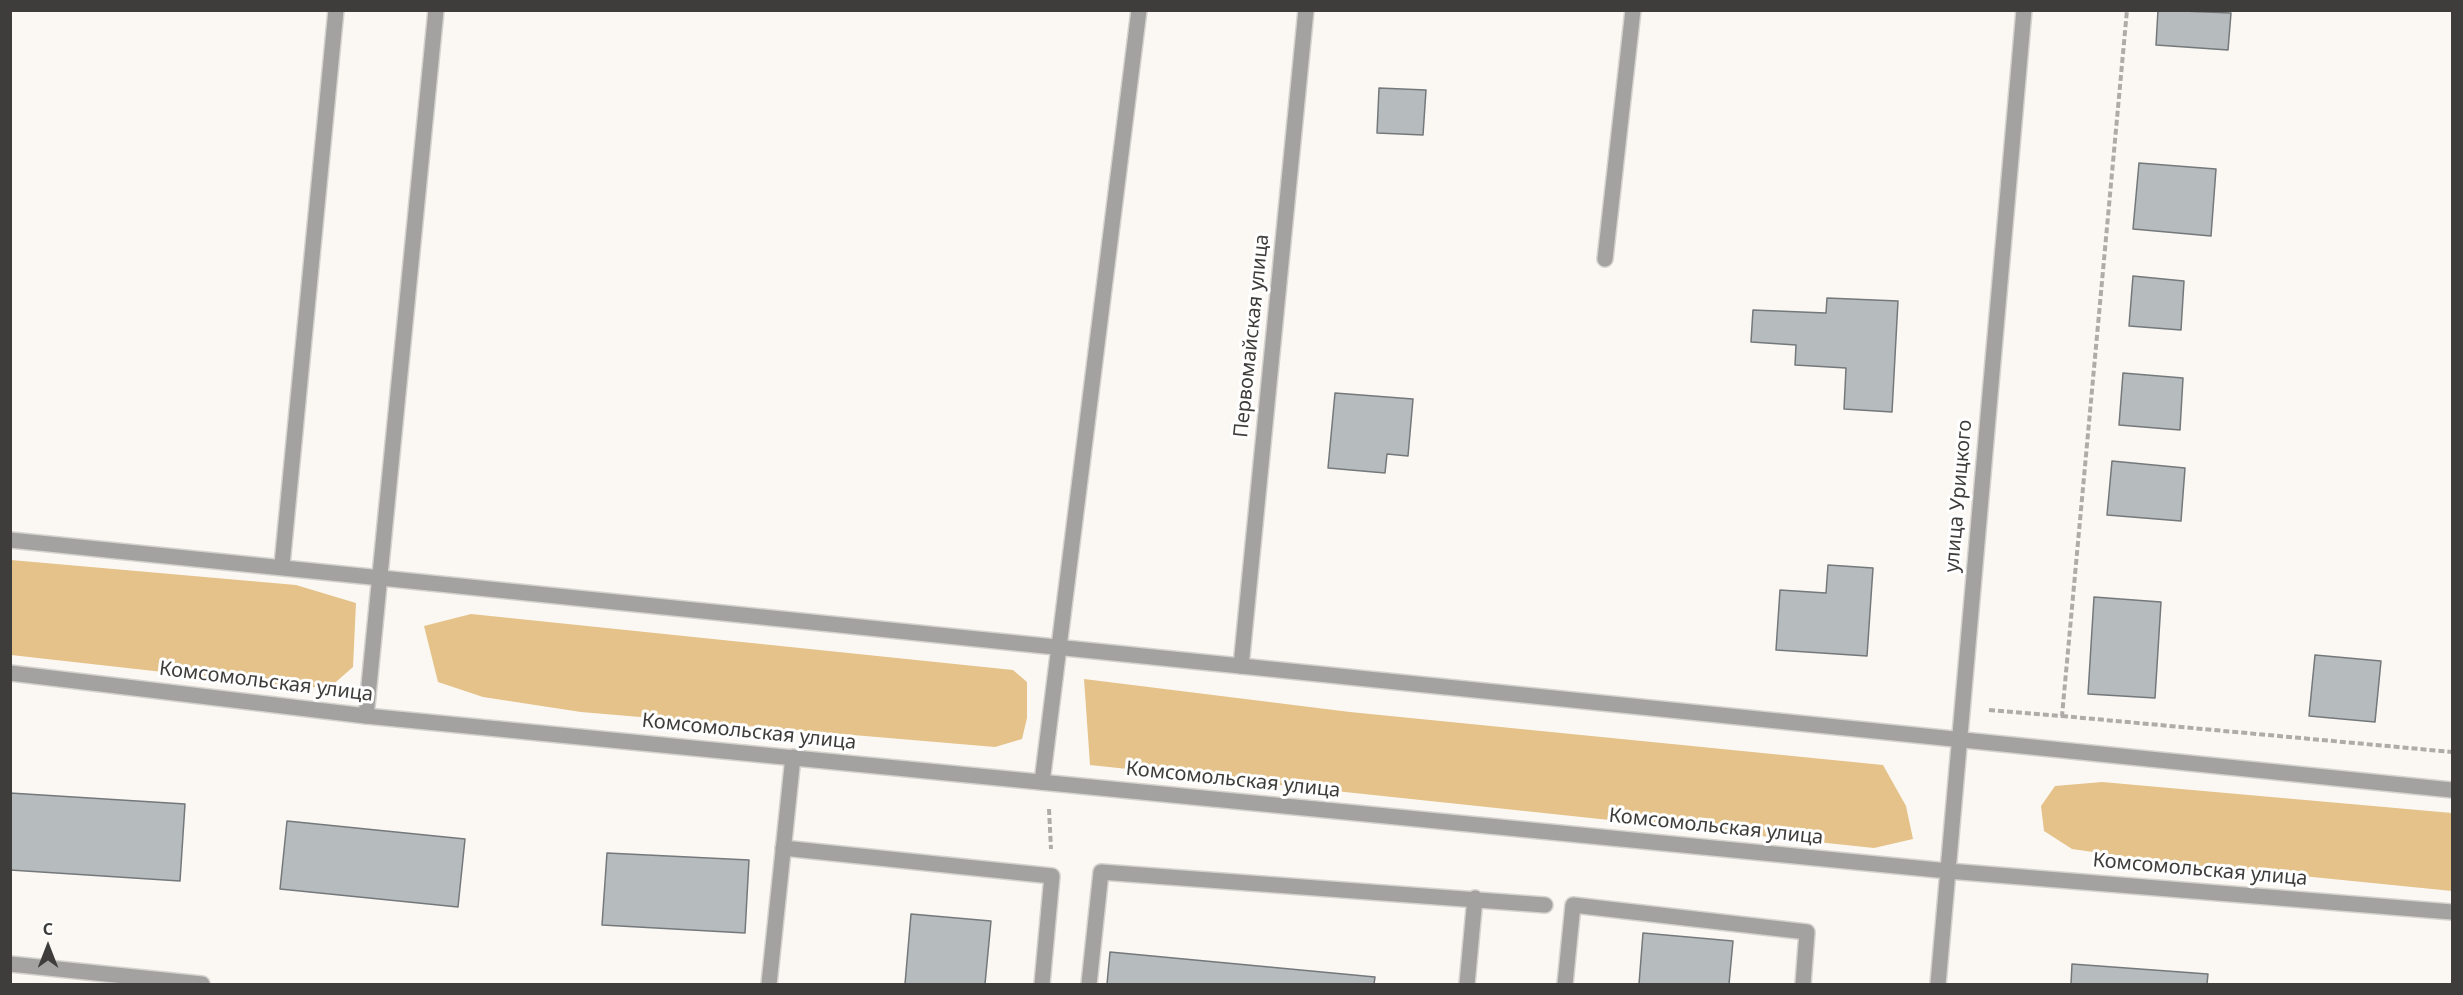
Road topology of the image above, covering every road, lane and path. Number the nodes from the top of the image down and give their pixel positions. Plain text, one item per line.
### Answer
1 (336, 10) edge
2 (436, 10) edge
3 (1139, 10) edge
4 (1306, 10) edge
5 (1633, 10) edge
6 (2024, 10) edge
7 (2127, 10) edge
8 (1605, 259) dead end
9 (10, 540) edge
10 (282, 565) junction
11 (378, 574) junction
12 (1058, 646) junction
13 (1241, 666) junction
14 (10, 673) edge
15 (1961, 707) junction
16 (366, 716) junction
17 (2062, 716) junction
18 (1958, 741) junction
19 (2452, 752) edge
20 (793, 757) junction
21 (1042, 782) junction
22 (2452, 790) edge
23 (783, 848) junction
24 (1948, 871) junction
25 (1052, 876) junction
26 (1475, 898) junction
27 (1545, 905) dead end
28 (2452, 912) edge
29 (10, 964) edge
30 (202, 984) edge
31 (769, 984) edge
32 (1042, 984) edge
33 (1089, 984) edge
34 (1467, 984) edge
35 (1565, 984) edge
36 (1803, 984) edge
37 (1938, 984) edge

1 - 10 street
2 - 11 street
3 - 12 street
4 - 13 street, Первомайская улица
5 - 8 street
6 - 15 street, улица Урицкого
7 - 17 path
9 - 10 street
10 - 11 street
11 - 12 street
11 - 16 street
12 - 13 street
12 - 21 street
13 - 18 street
14 - 16 street, Комсомольская улица
15 - 17 path
15 - 18 street, улица Урицкого
16 - 20 street, Комсомольская улица
17 - 19 path
18 - 22 street
18 - 24 street, улица Урицкого
20 - 21 street, Комсомольская улица
20 - 23 street
21 - 24 street, Комсомольская улица
21 - 25 path
23 - 25 street
23 - 31 street
24 - 28 street, Комсомольская улица
24 - 37 street, улица Урицкого
25 - 32 street
26 - 27 street
26 - 33 street
26 - 34 street
29 - 30 street
35 - 36 street

